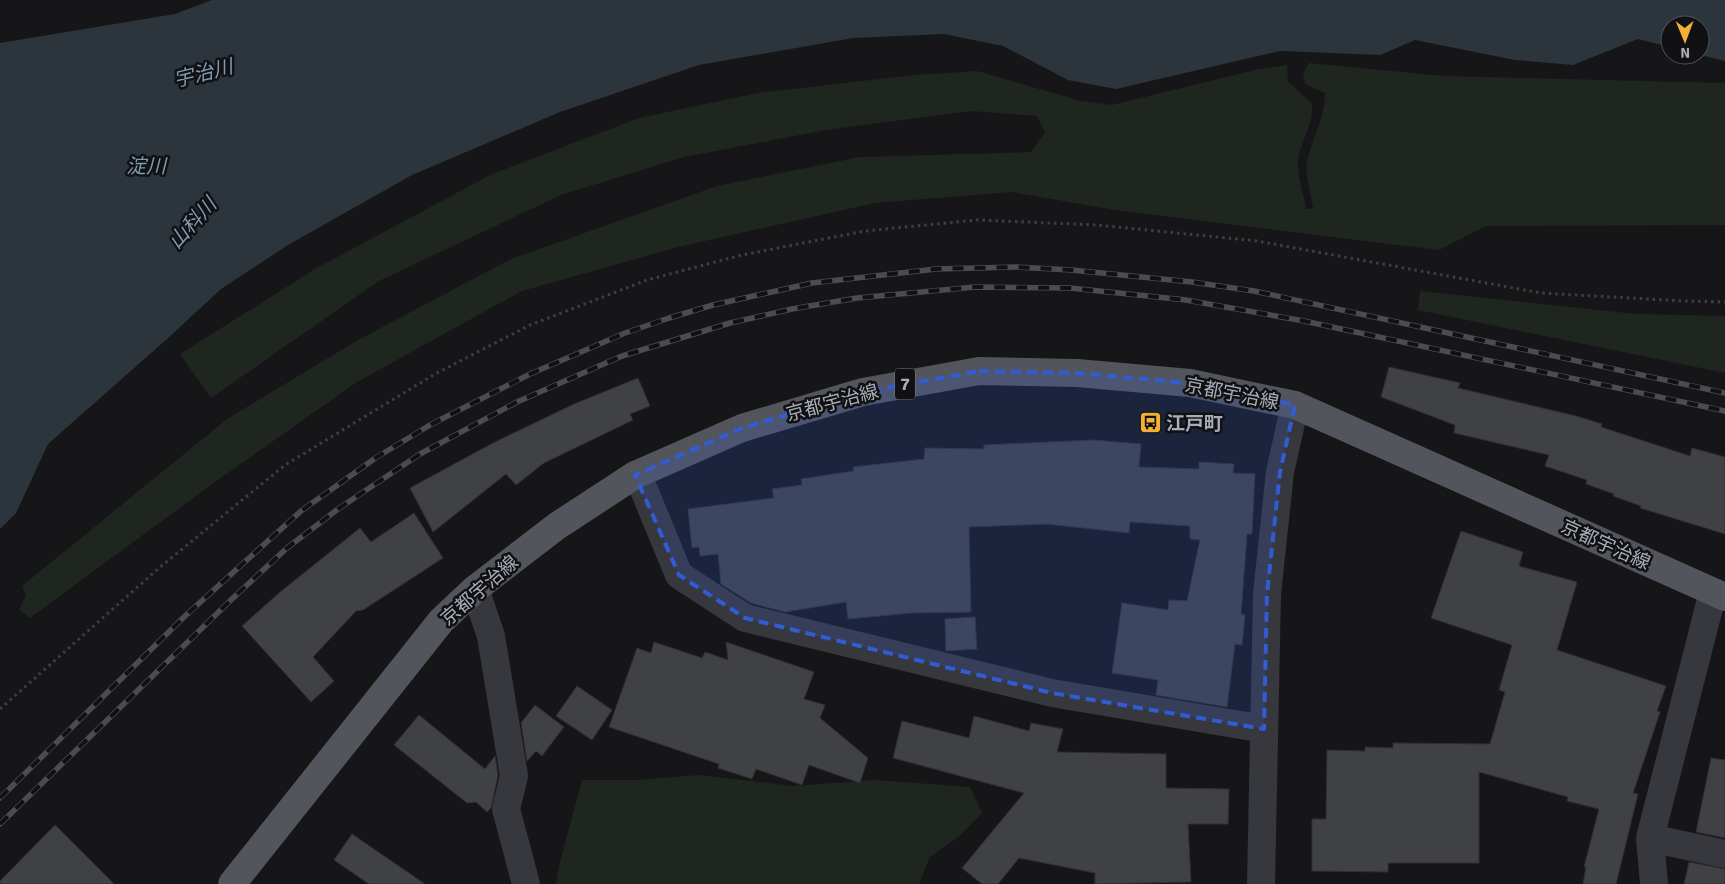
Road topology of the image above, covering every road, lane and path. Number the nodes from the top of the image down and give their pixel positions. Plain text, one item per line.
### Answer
1 (1725, 302) edge
2 (1295, 405) junction
3 (635, 475) junction
4 (475, 589) junction
5 (1719, 595) edge
6 (0, 709) edge
7 (1264, 729) junction
8 (1650, 838) junction
9 (1725, 854) edge
10 (232, 884) edge
11 (526, 884) edge
12 (1260, 884) edge
13 (1654, 884) edge

1 - 6 path
2 - 3 main road, 京都宇治線 / 7
2 - 5 main road, 京都宇治線 / 7
2 - 7 street
3 - 4 main road, 京都宇治線 / 7
3 - 7 street
4 - 10 main road, 京都宇治線 / 7
4 - 11 street
5 - 8 street
7 - 12 street
8 - 9 street
8 - 13 street

